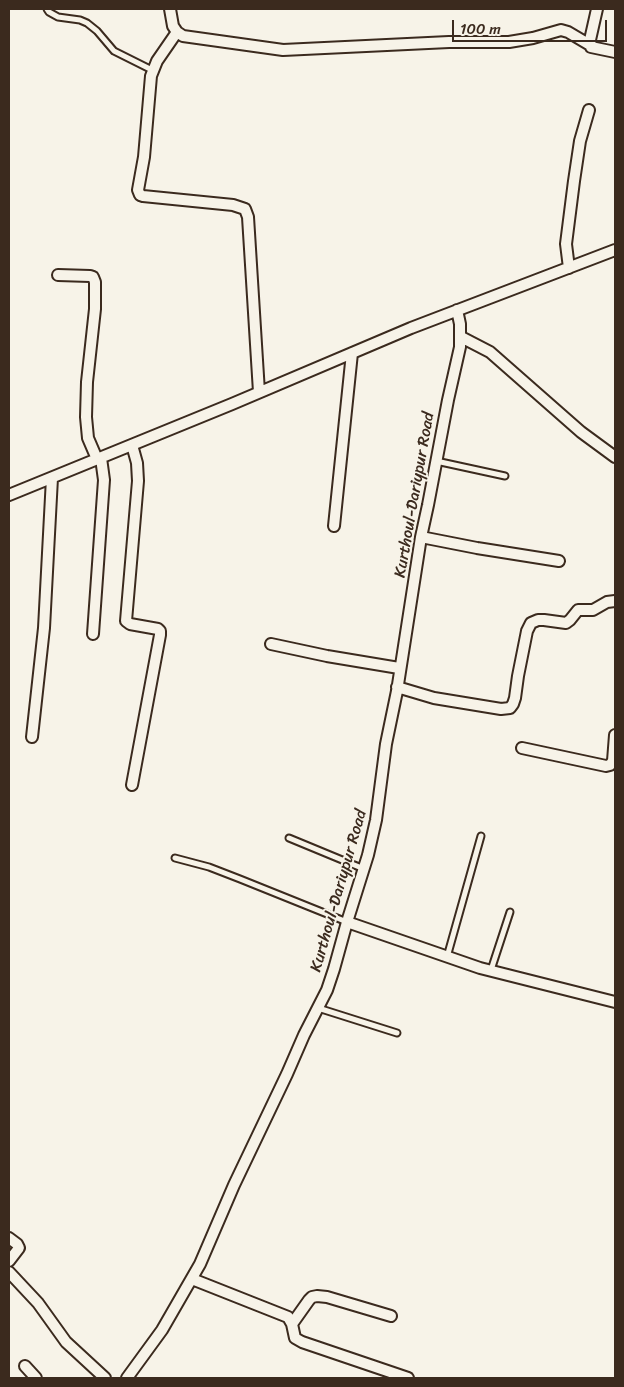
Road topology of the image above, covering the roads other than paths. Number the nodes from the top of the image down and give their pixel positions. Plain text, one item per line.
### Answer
1 (46, 9) edge
2 (170, 9) edge
3 (597, 9) edge
4 (177, 32) junction
5 (590, 45) junction
6 (615, 52) edge
7 (152, 70) junction
8 (589, 110) dead end
9 (615, 250) edge
10 (568, 268) junction
11 (58, 276) dead end
12 (457, 310) junction
13 (461, 337) junction
14 (352, 353) junction
15 (259, 392) junction
16 (132, 445) junction
17 (615, 457) edge
18 (99, 458) junction
19 (436, 461) junction
20 (505, 476) dead end
21 (52, 478) junction
22 (9, 495) edge
23 (334, 526) dead end
24 (421, 538) junction
25 (559, 561) dead end
26 (615, 601) edge
27 (93, 634) dead end
28 (271, 644) dead end
29 (400, 668) junction
30 (397, 687) junction
31 (615, 735) edge
32 (32, 737) dead end
33 (522, 748) dead end
34 (132, 785) dead end
35 (481, 836) dead end
36 (289, 838) dead end
37 (175, 858) dead end
38 (364, 869) junction
39 (510, 912) dead end
40 (347, 922) junction
41 (446, 957) junction
42 (491, 971) junction
43 (615, 1002) edge
44 (318, 1007) junction
45 (397, 1033) dead end
46 (9, 1238) edge
47 (9, 1261) edge
48 (9, 1272) edge
49 (192, 1279) junction
50 (391, 1316) dead end
51 (292, 1324) junction
52 (25, 1366) dead end
53 (36, 1378) edge
54 (105, 1378) edge
55 (127, 1378) edge
56 (408, 1378) edge

1 - 7 lane
2 - 4 street
3 - 5 street
4 - 5 street
4 - 7 street
5 - 6 street
7 - 15 street
8 - 10 street
9 - 10 street
10 - 12 street
11 - 18 street
12 - 13 street, Kurthoul-Dariypur Road
12 - 14 street
13 - 17 street
13 - 19 street, Kurthoul-Dariypur Road
14 - 15 street
14 - 23 street
15 - 16 street
16 - 18 street
16 - 34 street
18 - 21 street
18 - 27 street
19 - 20 lane
19 - 24 street, Kurthoul-Dariypur Road
21 - 22 street
21 - 32 street
24 - 25 street
24 - 29 street, Kurthoul-Dariypur Road
26 - 30 street
28 - 29 street
29 - 30 street, Kurthoul-Dariypur Road
30 - 38 street, Kurthoul-Dariypur Road
31 - 33 street
35 - 41 lane
36 - 38 lane
37 - 40 lane
38 - 40 street, Kurthoul-Dariypur Road
39 - 42 lane
40 - 41 street
40 - 44 street, Kurthoul-Dariypur Road
41 - 42 street
42 - 43 street
44 - 45 lane
44 - 49 street, Kurthoul-Dariypur Road
46 - 47 street
48 - 54 street
49 - 51 street
49 - 55 street, Kurthoul-Dariypur Road
50 - 51 street
51 - 56 street
52 - 53 street

